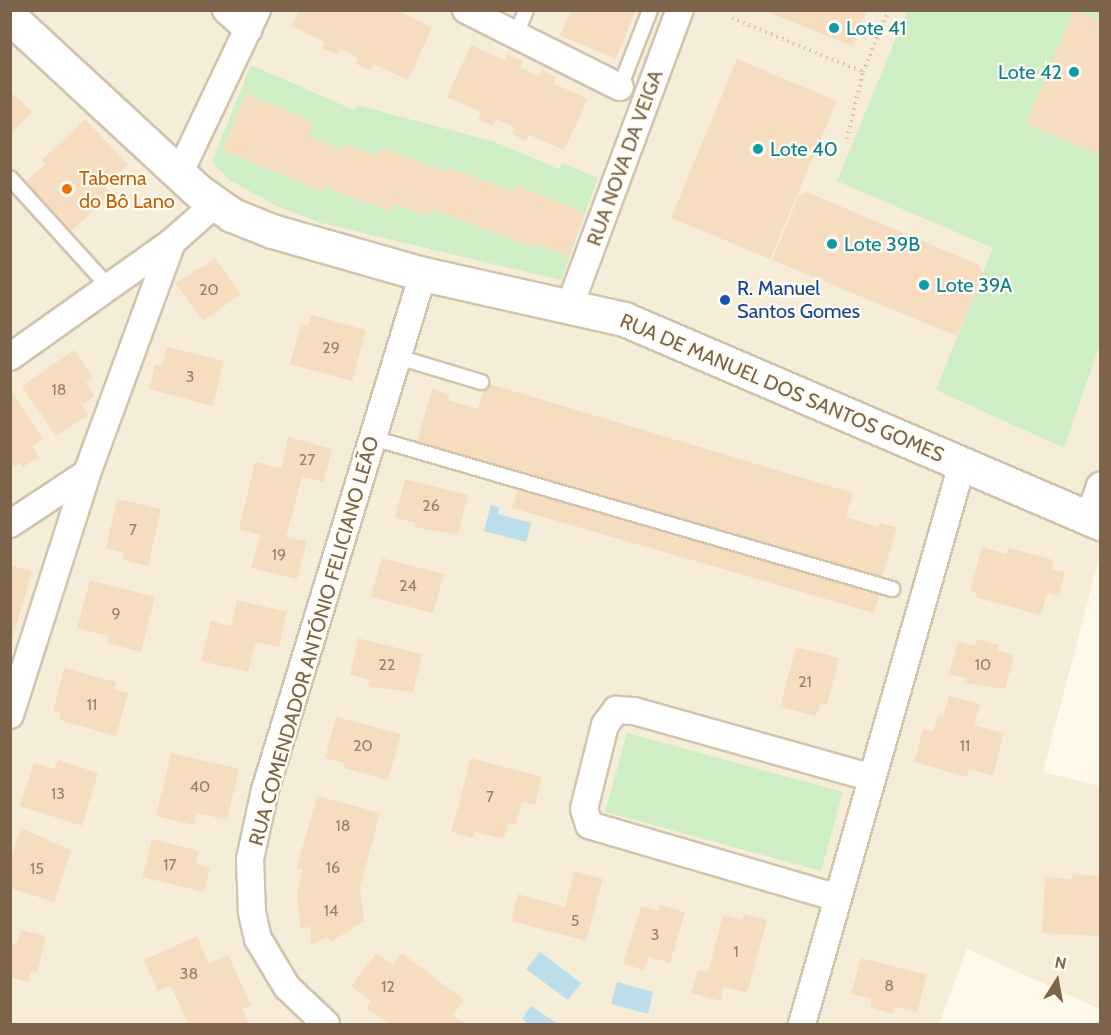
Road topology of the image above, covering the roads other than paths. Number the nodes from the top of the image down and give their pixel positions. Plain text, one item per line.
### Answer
1 (226, 10) edge
2 (466, 10) edge
3 (526, 10) edge
4 (650, 10) edge
5 (680, 10) edge
6 (10, 17) edge
7 (253, 20) edge
8 (516, 35) junction
9 (620, 87) joint
10 (179, 174) junction
11 (10, 178) edge
12 (216, 204) junction
13 (172, 242) junction
14 (423, 274) junction
15 (109, 287) junction
16 (570, 305) junction
17 (10, 357) edge
18 (398, 357) junction
19 (481, 382) dead end
20 (373, 438) junction
21 (962, 464) junction
22 (87, 473) junction
23 (1101, 486) edge
24 (1095, 520) edge
25 (10, 525) edge
26 (892, 589) dead end
27 (10, 715) edge
28 (872, 778) junction
29 (837, 898) junction
30 (326, 1024) edge
31 (801, 1024) edge

1 - 7 street
2 - 8 street
3 - 8 lane
4 - 9 lane
5 - 16 street, RUA NOVA DA VEIGA
6 - 10 street, RUA DE MANUEL DOS SANTOS GOMES
7 - 10 street
8 - 9 street
10 - 12 street, RUA DE MANUEL DOS SANTOS GOMES
11 - 15 lane
12 - 13 street
12 - 14 street, RUA DE MANUEL DOS SANTOS GOMES
13 - 15 street
13 - 22 street
14 - 16 street, RUA DE MANUEL DOS SANTOS GOMES
14 - 18 street, RUA COMENDADOR ANTÓNIO FELICIANO LEÃO
15 - 17 street
16 - 21 street, RUA DE MANUEL DOS SANTOS GOMES
18 - 19 lane
18 - 20 street, RUA COMENDADOR ANTÓNIO FELICIANO LEÃO
20 - 26 lane
20 - 30 street, RUA COMENDADOR ANTÓNIO FELICIANO LEÃO
21 - 24 street, RUA DE MANUEL DOS SANTOS GOMES
21 - 28 street
22 - 25 street
22 - 27 street
23 - 24 street
28 - 29 street
28 - 29 street
29 - 31 street

